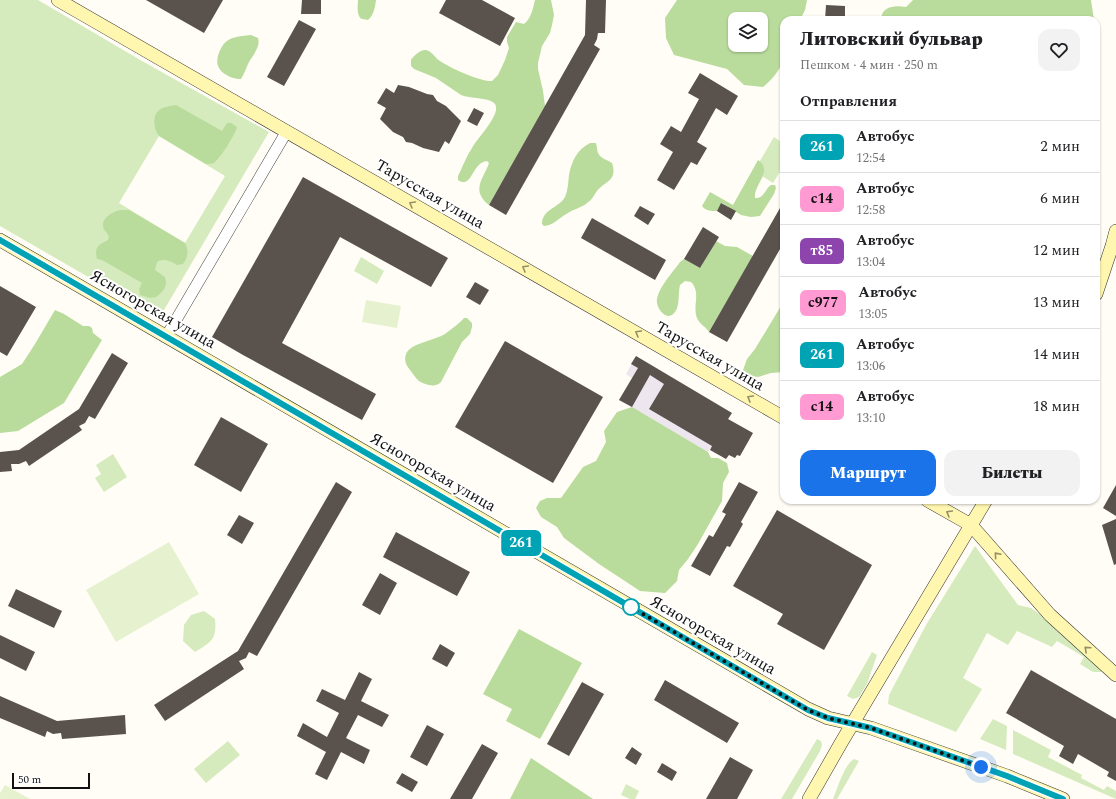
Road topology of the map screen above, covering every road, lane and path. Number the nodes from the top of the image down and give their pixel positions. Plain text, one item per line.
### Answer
1 (58, 0) edge
2 (287, 132) junction
3 (1116, 231) edge
4 (0, 240) edge
5 (1100, 282) edge
6 (166, 337) junction
7 (780, 416) edge
8 (934, 504) edge
9 (984, 504) edge
10 (971, 525) junction
11 (1116, 675) edge
12 (853, 723) junction
13 (809, 799) edge
14 (1063, 799) edge

1 - 2 main road, Тарусская улица
2 - 6 street
7 -> 2 main road, Тарусская улица
3 - 5 main road
4 - 6 main road, Ясногорская улица
6 - 12 main road, Ясногорская улица
10 -> 8 main road
9 - 10 main road
11 -> 10 main road
10 - 12 main road
12 - 13 main road
12 - 14 main road, Ясногорская улица

